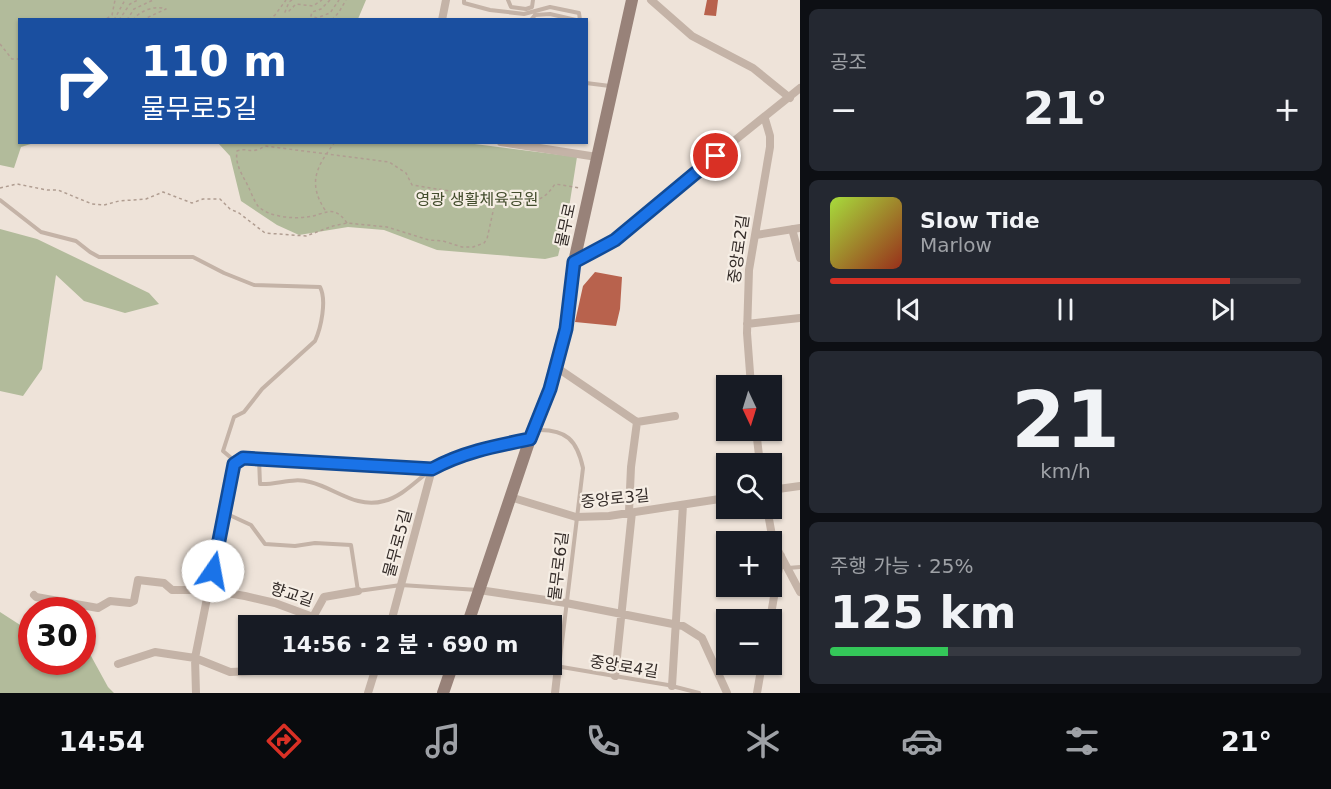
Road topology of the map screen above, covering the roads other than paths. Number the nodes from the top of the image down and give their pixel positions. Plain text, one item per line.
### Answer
1 (446, 0) edge
2 (464, 0) edge
3 (508, 0) edge
4 (533, 0) edge
5 (632, 0) edge
6 (651, 0) edge
7 (442, 18) edge
8 (533, 18) edge
9 (567, 18) edge
10 (580, 18) edge
11 (588, 83) edge
12 (613, 86) junction
13 (800, 88) edge
14 (790, 98) junction
15 (765, 118) junction
16 (514, 144) edge
17 (597, 157) junction
18 (0, 200) edge
19 (796, 229) edge
20 (756, 234) junction
21 (800, 258) edge
22 (574, 262) junction
23 (800, 318) edge
24 (747, 324) junction
25 (556, 367) junction
26 (750, 375) edge
27 (675, 416) dead end
28 (637, 422) junction
29 (531, 435) junction
30 (260, 459) junction
31 (237, 462) junction
32 (432, 469) junction
33 (800, 486) edge
34 (782, 488) edge
35 (510, 497) junction
36 (716, 500) edge
37 (683, 506) junction
38 (631, 512) junction
39 (225, 513) junction
40 (576, 517) junction
41 (782, 558) edge
42 (800, 567) edge
43 (788, 569) junction
44 (401, 585) junction
45 (209, 590) junction
46 (478, 590) junction
47 (358, 591) junction
48 (800, 592) edge
49 (34, 595) dead end
50 (566, 603) junction
51 (621, 614) junction
52 (308, 615) edge
53 (314, 615) edge
54 (393, 615) edge
55 (470, 615) edge
56 (676, 625) junction
57 (562, 635) edge
58 (195, 658) junction
59 (118, 664) dead end
60 (562, 668) edge
61 (238, 672) edge
62 (374, 675) edge
63 (449, 675) edge
64 (557, 675) edge
65 (760, 675) edge
66 (615, 676) junction
67 (672, 686) junction
68 (196, 693) edge
69 (368, 693) edge
70 (443, 693) edge
71 (555, 693) edge
72 (699, 693) edge
73 (727, 693) edge
74 (757, 693) edge

1 - 7 street
2 - 10 lane
3 - 4 lane
5 - 12 main road, 물무로
6 - 14 street
8 - 9 lane
11 - 12 lane
12 - 17 main road, 물무로
13 - 14 street
14 - 15 street
15 - 20 street, 중앙로2길
15 - 22 street
16 - 17 street
17 - 22 main road, 물무로
18 - 31 lane
19 - 20 street
19 - 21 street
20 - 24 street, 중앙로2길
22 - 25 main road, 물무로
23 - 24 street
24 - 26 street, 중앙로2길
25 - 28 street
25 - 29 main road, 물무로
27 - 28 street
28 - 38 street
29 - 32 lane, 물무로5길
29 - 35 main road, 물무로
29 - 40 lane, 물무로6길
30 - 31 street, 물무로5길
30 - 32 street, 물무로5길
30 - 32 lane, 물무로5길
31 - 39 street
32 - 44 street, 물무로5길
33 - 34 street
35 - 40 street, 중앙로3길
35 - 46 main road, 물무로
36 - 37 street, 중앙로3길
37 - 38 street, 중앙로3길
37 - 56 street
38 - 40 street, 중앙로3길
38 - 51 street
39 - 45 street
39 - 47 lane
40 - 50 lane, 물무로6길
41 - 43 street
42 - 43 lane
43 - 48 street
44 - 46 lane
44 - 47 lane
44 - 54 street, 물무로5길
45 - 49 street, 향교길
45 - 52 street, 향교길
45 - 58 street
46 - 50 street
46 - 55 main road, 물무로
47 - 53 street
50 - 51 street
50 - 57 lane, 물무로6길
51 - 56 street
51 - 66 street
56 - 67 street
56 - 73 street
58 - 59 street
58 - 61 street
58 - 68 street
60 - 66 lane, 중앙로4길
62 - 69 street
63 - 70 main road
64 - 71 street
65 - 74 street
66 - 67 lane, 중앙로4길
67 - 72 lane, 중앙로4길

